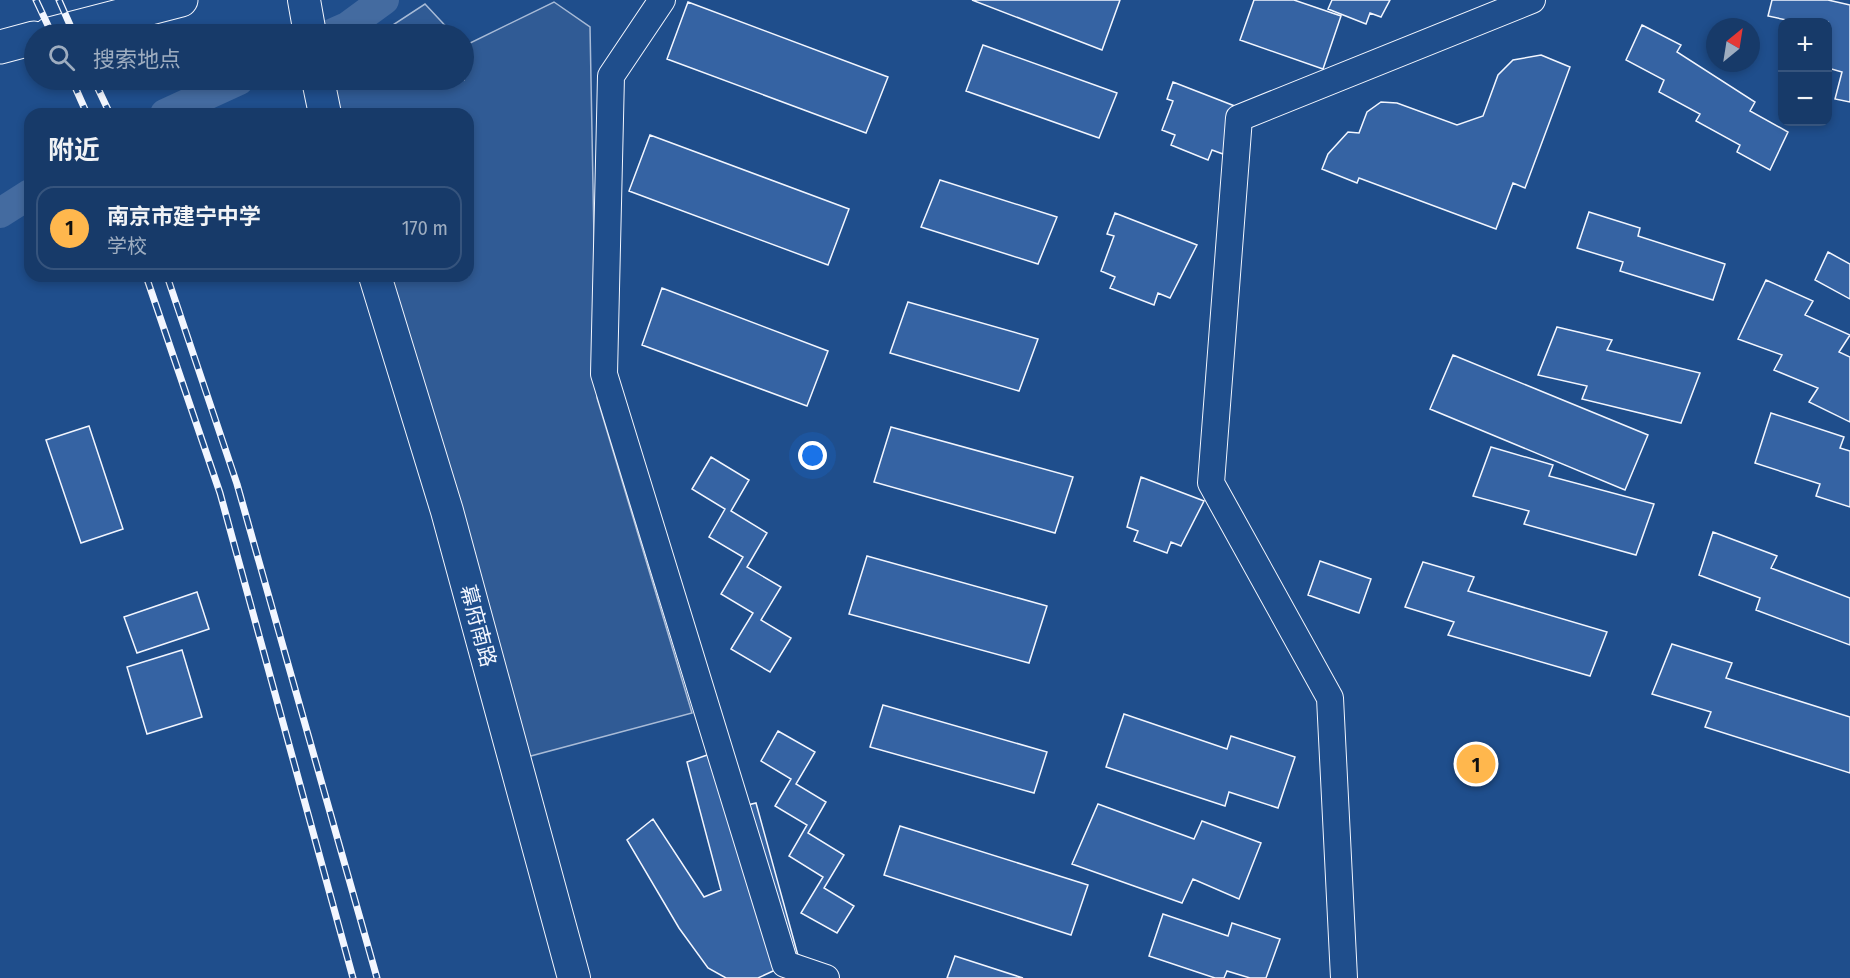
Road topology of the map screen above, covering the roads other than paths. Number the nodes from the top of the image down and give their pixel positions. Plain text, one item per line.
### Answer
1 (181, 0) edge
2 (304, 0) edge
3 (662, 0) edge
4 (1532, 0) edge
5 (89, 24) edge
6 (308, 24) edge
7 (24, 41) edge
8 (0, 47) edge
9 (377, 282) edge
10 (574, 978) edge
11 (826, 978) edge
12 (1344, 978) edge

1 - 5 main road
2 - 6 street
3 - 11 street
4 - 12 street
7 - 8 main road
9 - 10 street, 幕府南路

